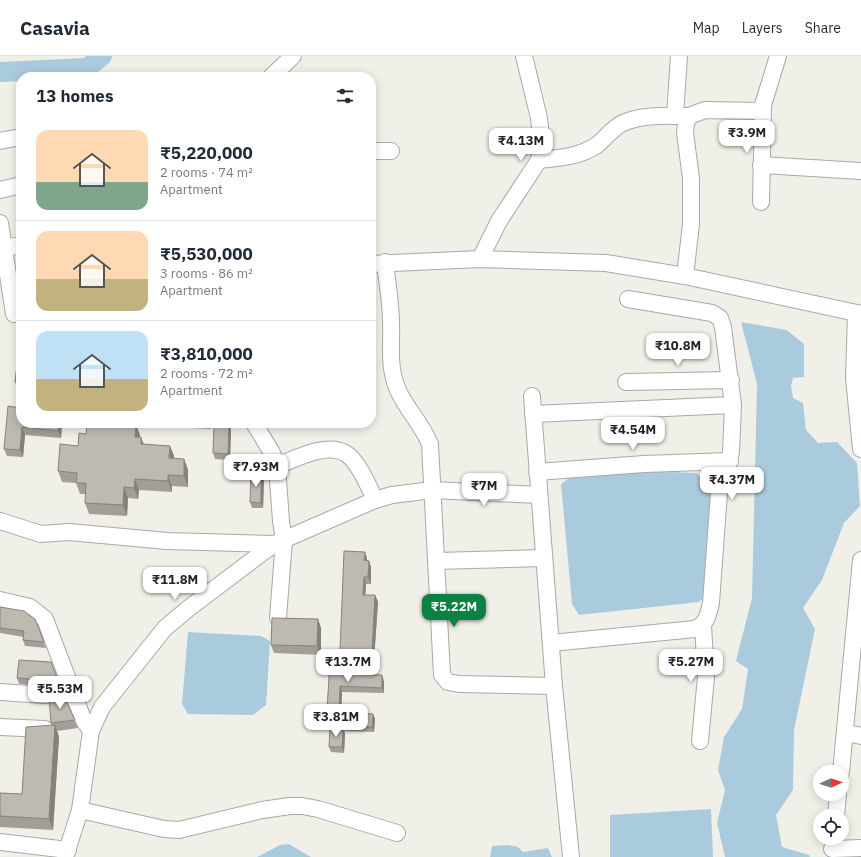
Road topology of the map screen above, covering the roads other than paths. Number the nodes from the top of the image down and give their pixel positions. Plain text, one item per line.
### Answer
1 (293, 56) edge
2 (524, 56) edge
3 (679, 56) edge
4 (778, 56) edge
5 (276, 72) edge
6 (763, 105) junction
7 (682, 116) junction
8 (16, 138) edge
9 (0, 141) edge
10 (376, 151) edge
11 (391, 151) dead end
12 (539, 160) junction
13 (761, 165) junction
14 (861, 171) edge
15 (16, 186) edge
16 (0, 190) edge
17 (761, 202) dead end
18 (0, 223) edge
19 (16, 245) edge
20 (4, 248) junction
21 (480, 259) junction
22 (378, 263) edge
23 (685, 276) junction
24 (628, 299) dead end
25 (859, 313) edge
26 (12, 314) edge
27 (731, 380) junction
28 (626, 382) dead end
29 (532, 396) dead end
30 (733, 405) junction
31 (533, 414) junction
32 (257, 428) edge
33 (861, 449) edge
34 (730, 461) junction
35 (277, 466) junction
36 (537, 472) junction
37 (432, 490) junction
38 (539, 495) junction
39 (375, 500) junction
40 (0, 521) edge
41 (279, 542) junction
42 (544, 558) junction
43 (861, 560) edge
44 (436, 561) junction
45 (0, 600) edge
46 (278, 618) edge
47 (703, 625) junction
48 (858, 632) edge
49 (551, 643) junction
50 (554, 686) junction
51 (0, 692) edge
52 (74, 697) junction
53 (0, 727) edge
54 (46, 729) edge
55 (91, 730) junction
56 (853, 735) edge
57 (700, 741) dead end
58 (843, 765) edge
59 (80, 810) junction
60 (397, 833) dead end
61 (0, 842) edge
62 (832, 848) edge
63 (861, 848) edge
64 (67, 853) edge
65 (571, 857) edge

1 - 5 street
2 - 12 street
3 - 7 street
4 - 6 street
6 - 7 street
6 - 13 street
7 - 12 street
7 - 23 street
8 - 9 street
10 - 11 street
12 - 21 street
13 - 14 street
13 - 17 street
15 - 16 street
18 - 20 street
19 - 20 street
20 - 26 street
21 - 22 street
21 - 23 street
22 - 37 street
23 - 25 street
24 - 27 street
25 - 33 street
27 - 28 street
27 - 30 street
29 - 31 street
30 - 31 street
30 - 34 street
31 - 36 street
32 - 35 street
34 - 36 street
34 - 47 street
35 - 39 street
35 - 41 street
36 - 38 street
37 - 38 street
37 - 39 street
37 - 44 street
38 - 42 street
39 - 41 street
40 - 41 street
41 - 46 street
41 - 55 street
42 - 44 street
42 - 49 street
43 - 48 street
44 - 50 street
45 - 52 street
47 - 49 street
47 - 57 street
48 - 56 street
49 - 50 street
50 - 65 street
51 - 52 street
52 - 55 street
53 - 54 street
55 - 59 street
56 - 58 street
59 - 60 street
59 - 64 street
61 - 64 street
62 - 63 street

